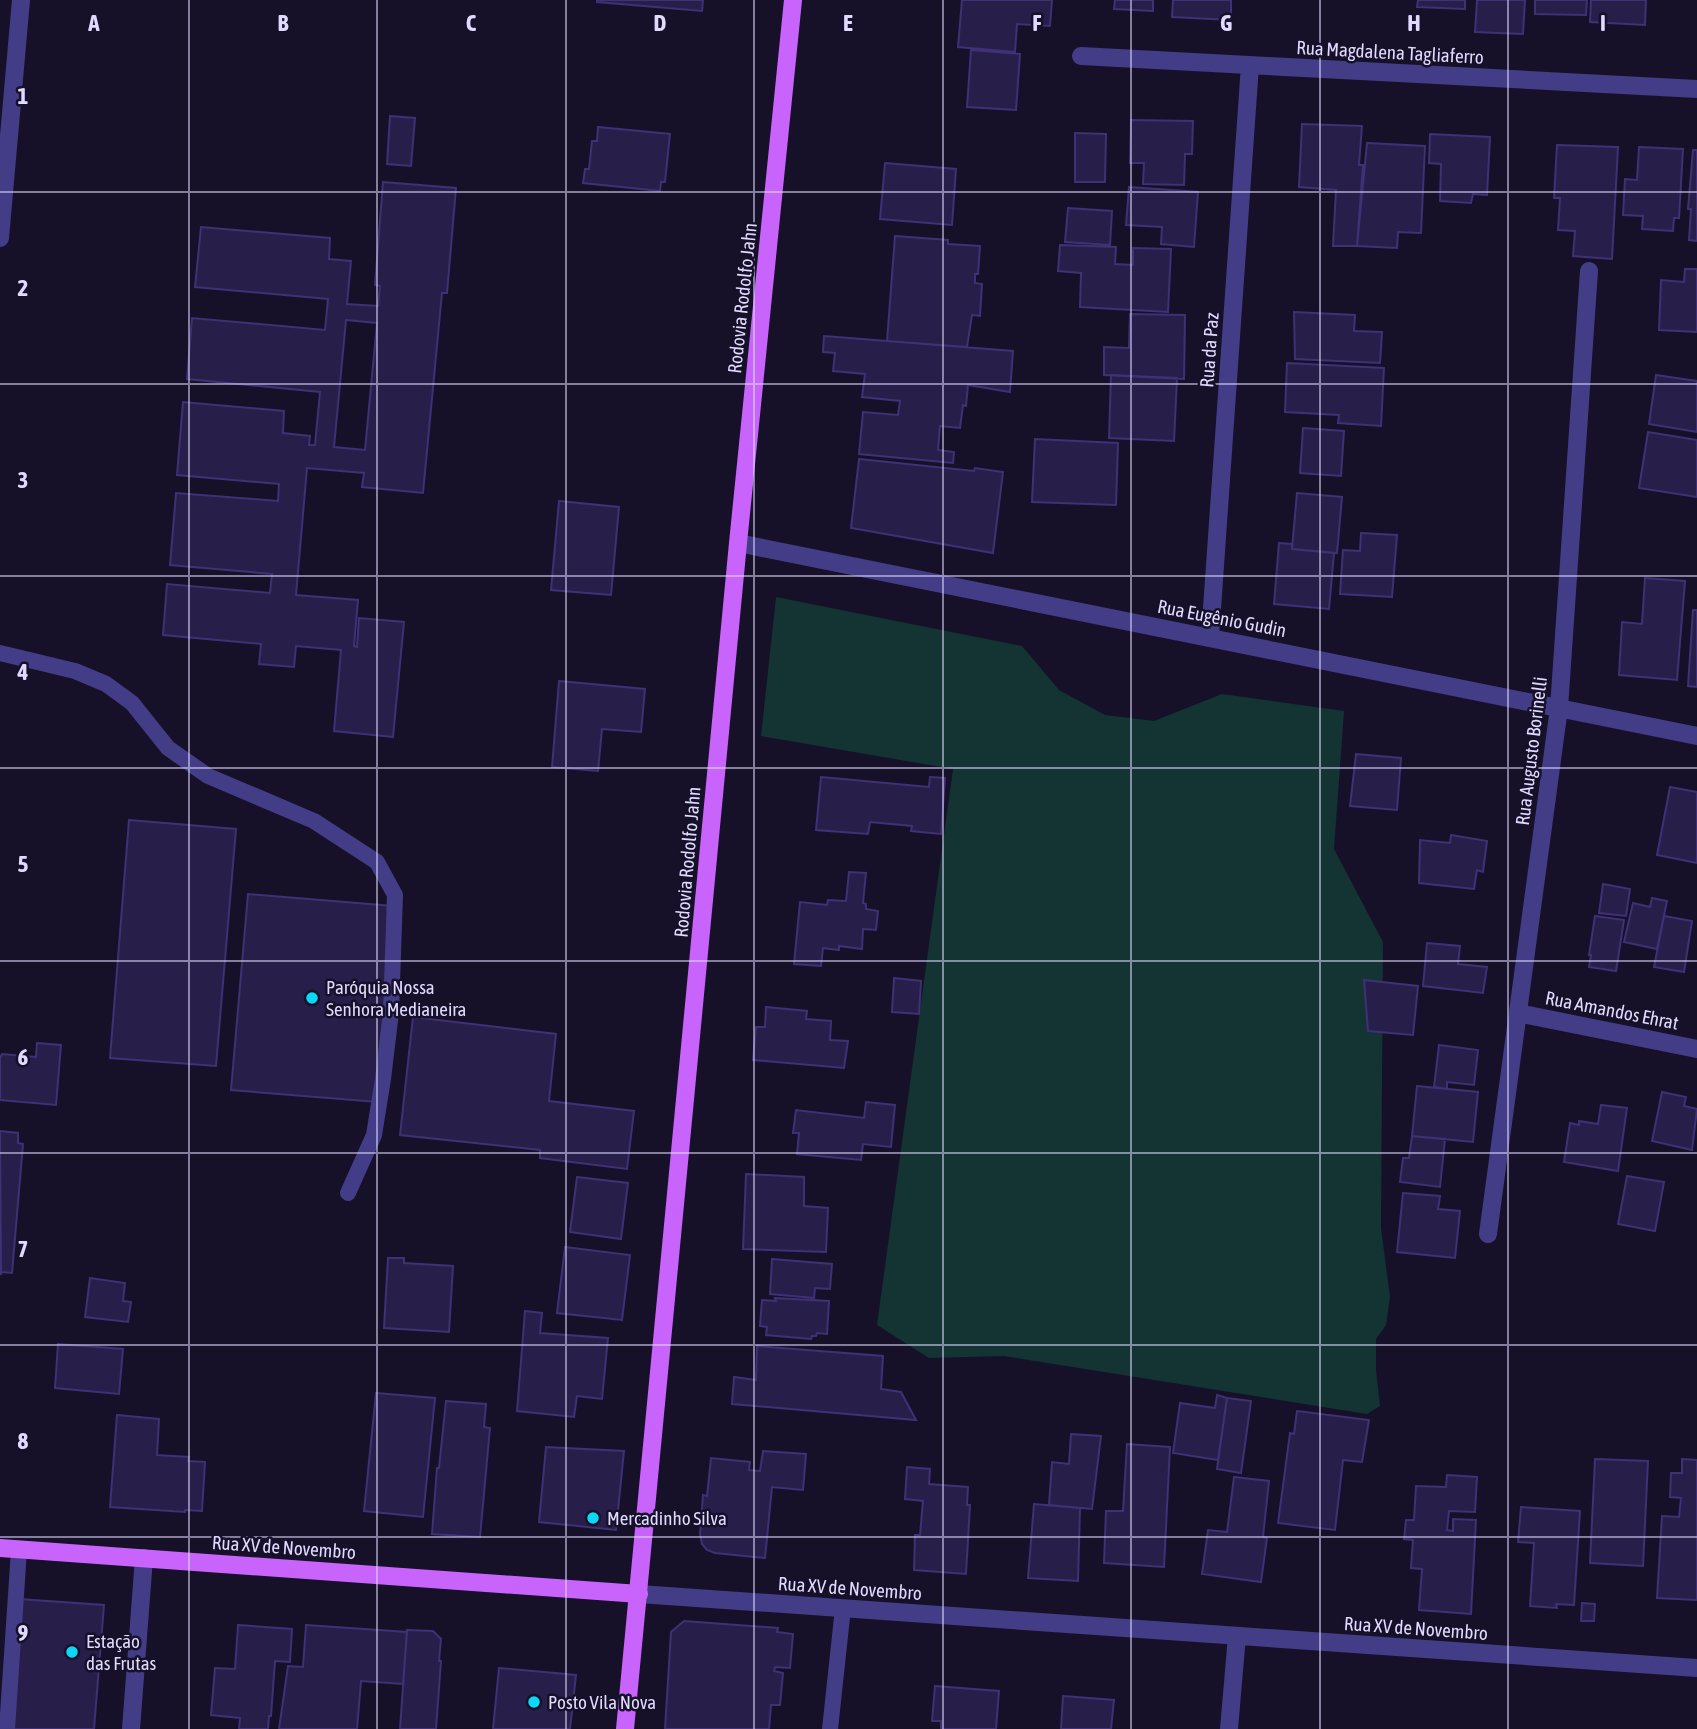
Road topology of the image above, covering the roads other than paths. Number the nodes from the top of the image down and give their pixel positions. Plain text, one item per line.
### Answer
1 (21, 0) edge
2 (793, 0) edge
3 (1081, 56) dead end
4 (1251, 65) junction
5 (1697, 89) edge
6 (1, 219) edge
7 (0, 238) edge
8 (1589, 271) dead end
9 (738, 543) junction
10 (1210, 638) junction
11 (0, 653) edge
12 (1559, 708) junction
13 (1697, 736) edge
14 (1518, 1013) junction
15 (1697, 1049) edge
16 (348, 1194) dead end
17 (1488, 1234) dead end
18 (0, 1548) edge
19 (19, 1549) junction
20 (144, 1558) junction
21 (639, 1594) junction
22 (843, 1608) junction
23 (1237, 1636) junction
24 (1697, 1668) edge
25 (7, 1729) edge
26 (131, 1729) edge
27 (625, 1729) edge
28 (830, 1729) edge
29 (1229, 1729) edge

1 - 6 street
2 - 9 main road, Rodovia Rodolfo Jahn
3 - 4 street, Rua Magdalena Tagliaferro
4 - 5 street, Rua Magdalena Tagliaferro
4 - 10 street, Rua da Paz
6 - 7 street
8 - 12 street, Rua Augusto Borinelli
9 - 10 street, Rua Eugênio Gudin
9 - 21 main road, Rodovia Rodolfo Jahn
10 - 12 street, Rua Eugênio Gudin
11 - 16 lane
12 - 13 street, Rua Eugênio Gudin
12 - 14 street, Rua Augusto Borinelli
14 - 15 street, Rua Amandos Ehrat
14 - 17 street, Rua Augusto Borinelli
18 - 19 main road, Rua XV de Novembro
19 - 20 main road, Rua XV de Novembro
19 - 25 lane
20 - 21 main road, Rua XV de Novembro
20 - 26 street
21 - 22 street, Rua XV de Novembro
21 - 27 main road, Rodovia Rodolfo Jahn
22 - 23 street, Rua XV de Novembro
22 - 28 lane
23 - 24 street, Rua XV de Novembro
23 - 29 street

